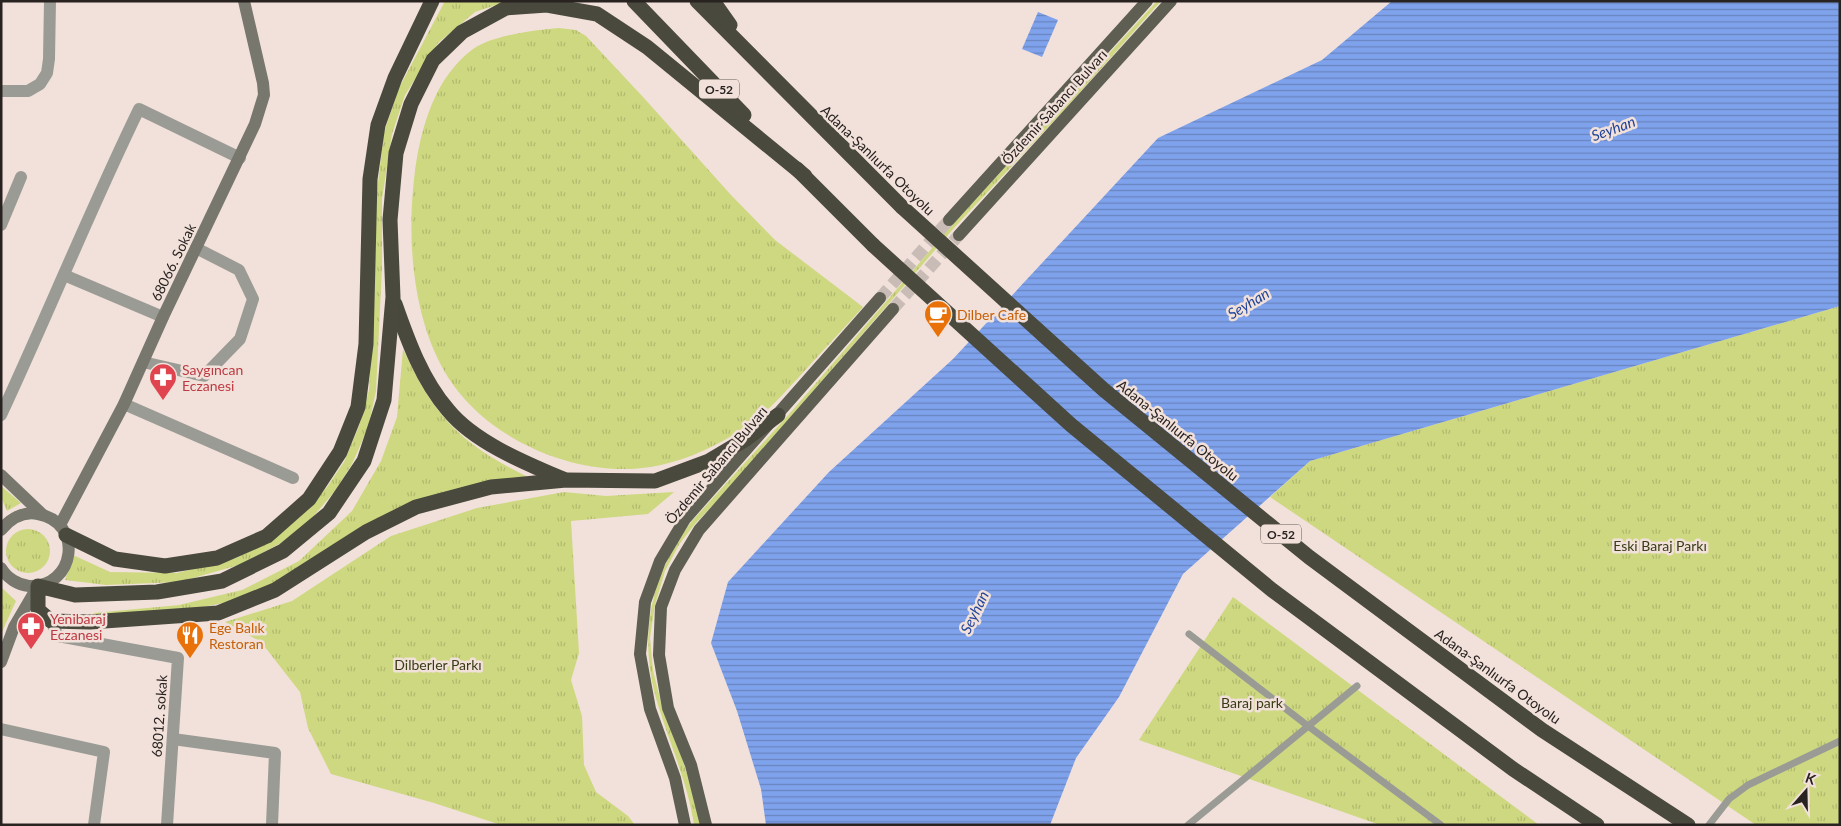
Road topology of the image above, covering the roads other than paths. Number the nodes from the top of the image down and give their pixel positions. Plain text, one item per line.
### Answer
1 (50, 1) edge
2 (244, 1) edge
3 (432, 1) edge
4 (634, 1) edge
5 (697, 1) edge
6 (713, 1) edge
7 (1147, 1) edge
8 (1171, 1) edge
9 (1, 91) edge
10 (807, 113) junction
11 (240, 158) junction
12 (805, 176) junction
13 (21, 178) dead end
14 (949, 220) tunnel mouth
15 (1, 225) edge
16 (959, 235) tunnel mouth
17 (196, 248) junction
18 (64, 275) junction
19 (393, 297) junction
20 (880, 298) tunnel mouth
21 (894, 309) tunnel mouth
22 (163, 317) junction
23 (143, 362) junction
24 (124, 404) junction
25 (1, 415) edge
26 (778, 415) junction
27 (1, 475) edge
28 (293, 478) dead end
29 (566, 480) junction
30 (43, 515) junction
31 (2, 528) edge
32 (63, 530) junction
33 (1, 568) edge
34 (38, 586) junction
35 (51, 621) junction
36 (1189, 634) dead end
37 (1, 662) edge
38 (1358, 686) dead end
39 (1308, 726) junction
40 (1, 729) edge
41 (173, 740) junction
42 (1840, 741) edge
43 (94, 825) edge
44 (167, 825) edge
45 (272, 825) edge
46 (685, 825) edge
47 (706, 825) edge
48 (1188, 825) edge
49 (1442, 825) edge
50 (1597, 825) edge
51 (1688, 825) edge
52 (1709, 825) edge

1 - 9 street
2 - 11 main road, 68066. Sokak
3 - 32 highway
4 - 12 highway, O-52
5 - 10 highway, Adana-Şanlıurfa Otoyolu / O-52
6 - 10 highway
7 - 14 main road, Özdemir Sabancı Bulvarı
8 - 16 main road, Özdemir Sabancı Bulvarı
10 - 51 highway, Adana-Şanlıurfa Otoyolu / O-52, bridge
11 - 17 main road, 68066. Sokak
11 - 18 street
12 - 19 highway
12 - 50 highway, O-52, bridge
13 - 15 street
17 - 22 main road, 68066. Sokak
17 - 23 street
18 - 22 street
18 - 25 street
19 - 29 highway
19 - 34 highway
20 - 26 main road, Özdemir Sabancı Bulvarı
21 - 47 main road, Özdemir Sabancı Bulvarı
22 - 23 main road, 68066. Sokak
23 - 24 main road, 68066. Sokak
24 - 28 street
24 - 32 main road, 68066. Sokak
26 - 29 highway
26 - 46 main road, Özdemir Sabancı Bulvarı
27 - 30 main road
29 - 35 highway
30 - 31 main road
30 - 32 main road
32 - 34 main road
33 - 34 main road
34 - 35 highway
34 - 37 main road
35 - 41 street, 68012. sokak
36 - 39 lane
38 - 39 lane
39 - 48 lane
39 - 49 lane
40 - 43 street
41 - 44 street, 68012. sokak
41 - 45 street
42 - 52 lane

